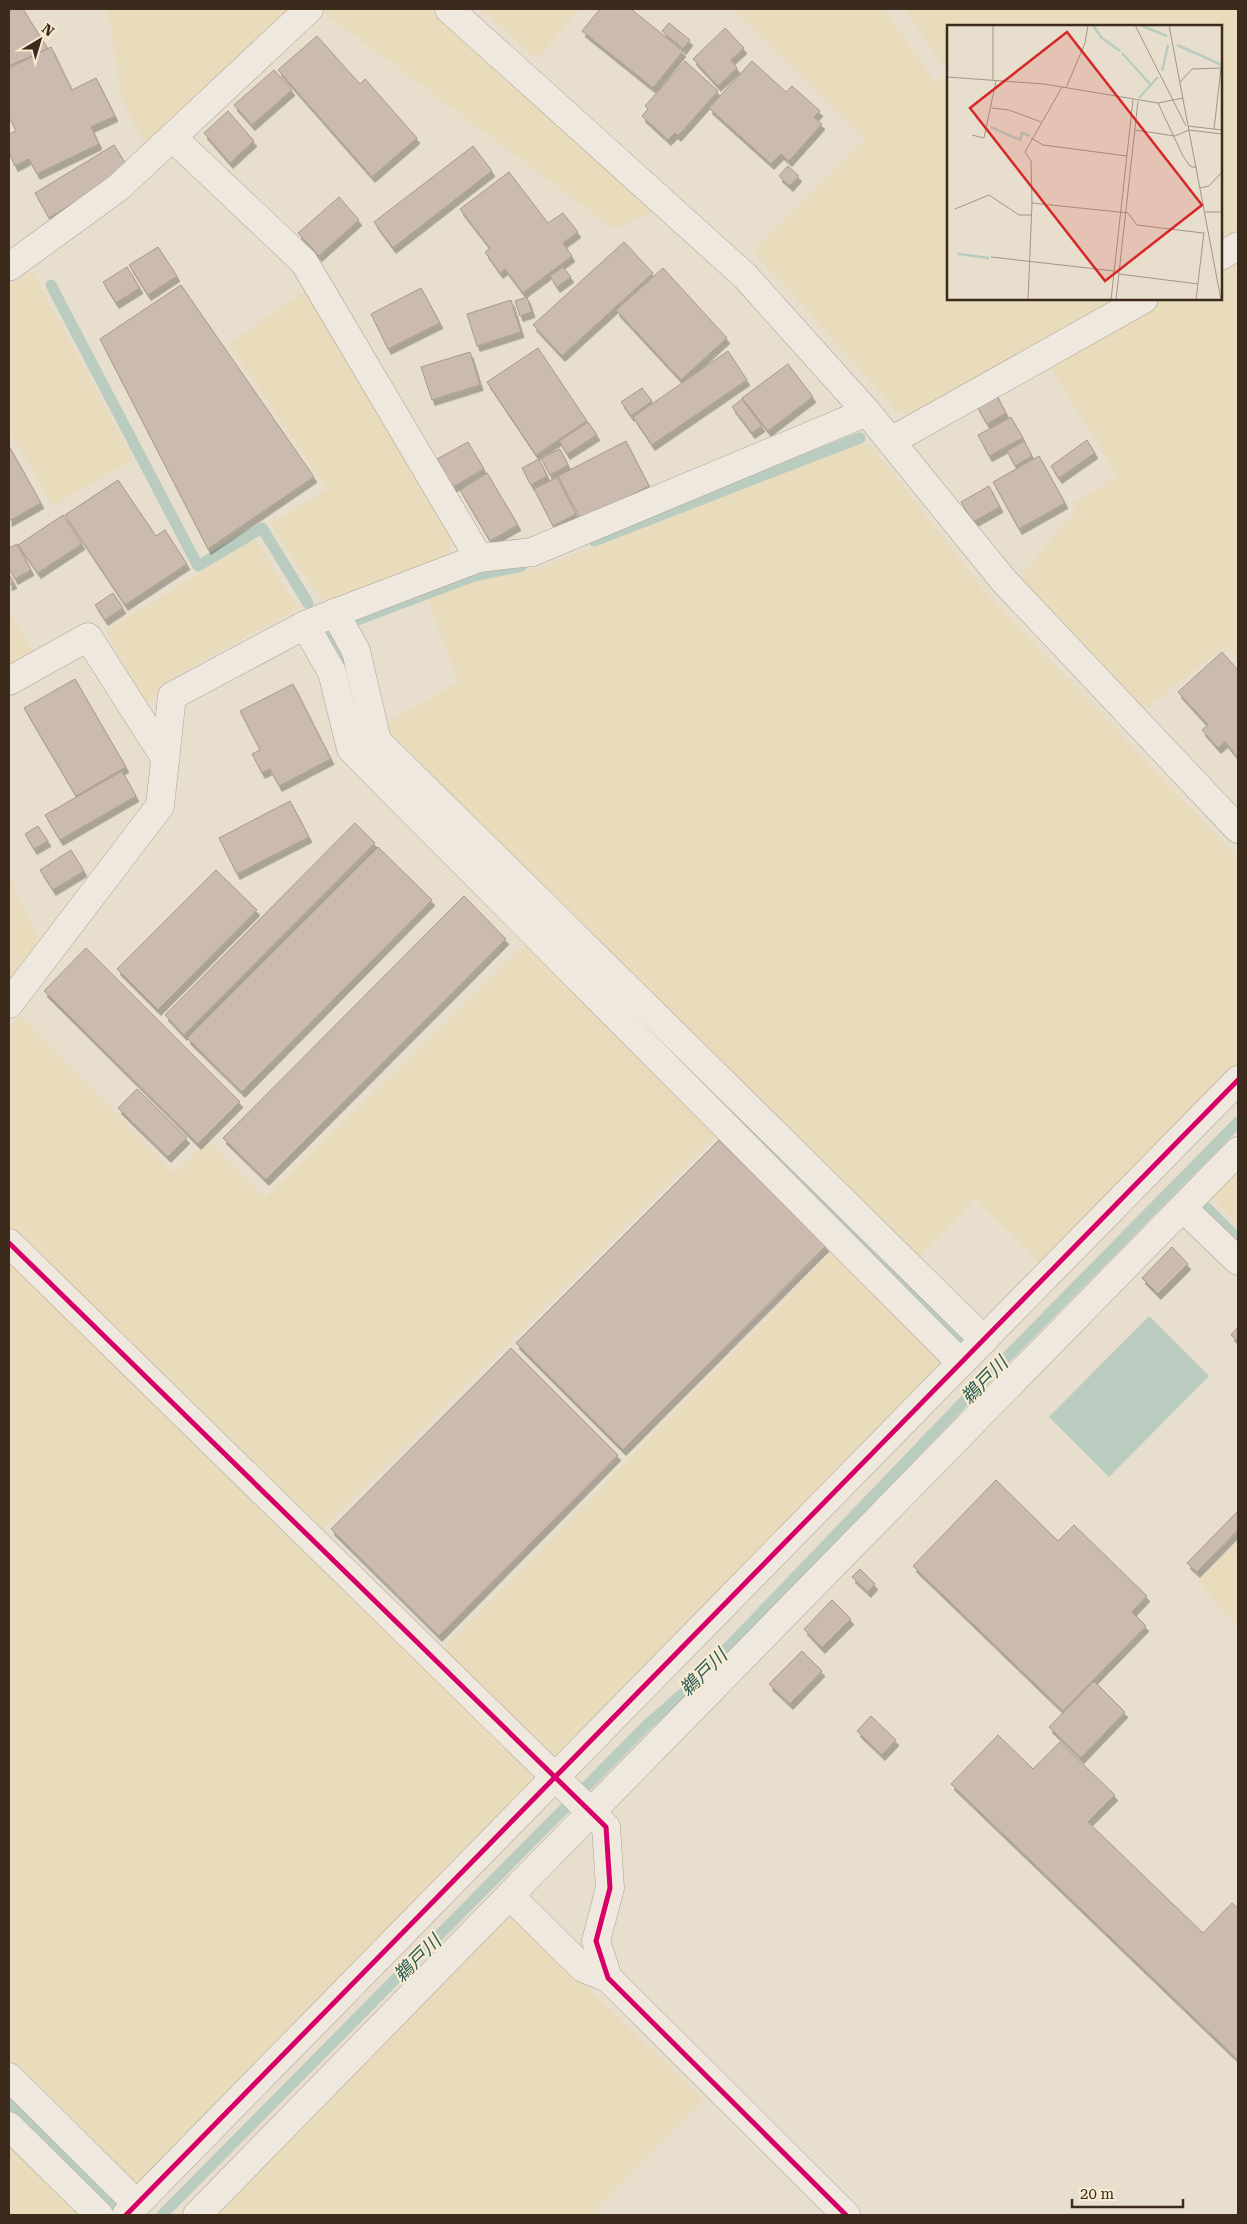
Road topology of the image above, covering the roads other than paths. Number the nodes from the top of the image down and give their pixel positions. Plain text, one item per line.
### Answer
1 (309, 9) edge
2 (449, 9) edge
3 (172, 137) junction
4 (1238, 246) edge
5 (1222, 255) edge
6 (9, 267) edge
7 (1142, 300) edge
8 (867, 412) junction
9 (891, 440) junction
10 (479, 558) junction
11 (335, 613) junction
12 (305, 625) junction
13 (9, 681) edge
14 (164, 756) junction
15 (1238, 829) edge
16 (9, 1004) edge
17 (1238, 1080) edge
18 (1238, 1152) edge
19 (1184, 1208) junction
20 (9, 1243) edge
21 (1238, 1261) edge
22 (984, 1340) junction
23 (961, 1363) junction
24 (557, 1780) junction
25 (588, 1810) junction
26 (510, 1896) junction
27 (608, 1978) junction
28 (9, 2077) edge
29 (9, 2126) edge
30 (132, 2210) edge
31 (99, 2215) edge
32 (197, 2215) edge
33 (846, 2215) edge

1 - 3 street
2 - 8 street
3 - 6 street
3 - 10 street
4 - 5 street
7 - 9 street
8 - 9 street
8 - 10 street
9 - 15 street
10 - 11 street
11 - 12 street
11 - 22 street
12 - 14 street
12 - 23 street
13 - 14 street
14 - 16 street
17 - 22 street
18 - 19 street
19 - 21 street
19 - 25 street
20 - 24 street
22 - 23 street
23 - 24 street
24 - 25 street
24 - 30 street
25 - 26 street
25 - 27 street
26 - 27 street
26 - 32 street
27 - 33 street
28 - 30 street
29 - 31 street

